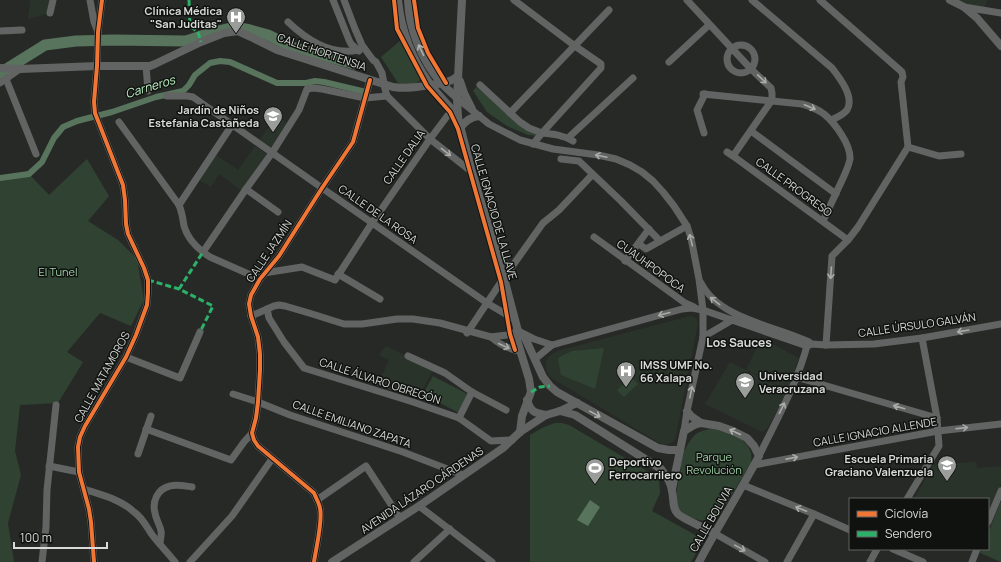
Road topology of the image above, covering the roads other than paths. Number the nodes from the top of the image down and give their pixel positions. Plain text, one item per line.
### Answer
1 (52, 0) edge
2 (90, 0) edge
3 (102, 0) edge
4 (333, 0) edge
5 (344, 0) edge
6 (398, 0) edge
7 (408, 0) edge
8 (462, 0) edge
9 (514, 0) edge
10 (687, 0) edge
11 (752, 0) edge
12 (820, 0) edge
13 (950, 0) edge
14 (964, 7) junction
15 (609, 10) dead end
16 (50, 13) dead end
17 (1001, 13) edge
18 (288, 22) dead end
19 (709, 25) junction
20 (22, 30) dead end
21 (0, 32) edge
22 (98, 35) junction
23 (575, 46) junction
24 (1001, 46) edge
25 (732, 47) junction
26 (358, 50) junction
27 (372, 60) junction
28 (669, 62) dead end
29 (97, 66) junction
30 (146, 66) junction
31 (0, 68) edge
32 (16, 69) junction
33 (751, 69) junction
34 (458, 76) junction
35 (633, 78) dead end
36 (370, 80) junction
37 (3, 81) edge
38 (442, 83) junction
39 (384, 84) junction
40 (431, 85) junction
41 (480, 85) dead end
42 (148, 91) dead end
43 (166, 96) dead end
44 (387, 96) junction
45 (365, 98) junction
46 (457, 98) junction
47 (772, 100) junction
48 (455, 108) junction
49 (472, 109) junction
50 (510, 113) junction
51 (479, 116) junction
52 (831, 120) junction
53 (119, 122) dead end
54 (232, 125) junction
55 (460, 128) junction
56 (751, 131) junction
57 (704, 132) dead end
58 (542, 133) junction
59 (430, 139) junction
60 (534, 144) junction
61 (908, 146) junction
62 (272, 153) junction
63 (36, 154) dead end
64 (961, 154) dead end
65 (561, 159) dead end
66 (472, 172) junction
67 (592, 175) junction
68 (322, 188) junction
69 (246, 189) junction
70 (836, 194) junction
71 (179, 205) junction
72 (278, 212) dead end
73 (823, 221) junction
74 (372, 223) junction
75 (687, 226) junction
76 (649, 229) junction
77 (594, 237) dead end
78 (848, 240) junction
79 (660, 241) junction
80 (639, 244) junction
81 (203, 252) junction
82 (625, 261) junction
83 (262, 276) junction
84 (336, 277) junction
85 (504, 278) junction
86 (699, 279) junction
87 (380, 299) dead end
88 (487, 303) junction
89 (267, 309) junction
90 (700, 309) junction
91 (739, 315) junction
92 (251, 316) junction
93 (514, 319) junction
94 (732, 320) junction
95 (1001, 324) edge
96 (518, 331) junction
97 (200, 332) dead end
98 (468, 332) junction
99 (491, 337) junction
100 (702, 337) junction
101 (922, 338) junction
102 (809, 344) junction
103 (552, 345) junction
104 (826, 345) junction
105 (520, 351) junction
106 (408, 356) dead end
107 (126, 357) junction
108 (535, 359) junction
109 (526, 368) junction
110 (796, 377) junction
111 (472, 392) junction
112 (234, 394) dead end
113 (527, 400) junction
114 (258, 402) junction
115 (577, 403) junction
116 (56, 405) dead end
117 (506, 410) dead end
118 (560, 411) junction
119 (687, 411) junction
120 (546, 415) junction
121 (151, 416) dead end
122 (459, 418) junction
123 (937, 418) junction
124 (701, 423) junction
125 (1001, 424) edge
126 (146, 429) junction
127 (684, 431) junction
128 (938, 431) junction
129 (520, 432) junction
130 (252, 433) junction
131 (512, 440) junction
132 (680, 450) junction
133 (138, 454) dead end
134 (759, 456) junction
135 (272, 459) junction
136 (49, 466) junction
137 (754, 466) junction
138 (79, 472) junction
139 (464, 475) junction
140 (743, 485) junction
141 (192, 487) dead end
142 (84, 489) junction
143 (672, 489) junction
144 (1001, 491) edge
145 (908, 498) edge
146 (317, 500) junction
147 (419, 506) junction
148 (814, 514) junction
149 (400, 518) junction
150 (989, 520) edge
151 (720, 523) junction
152 (700, 526) junction
153 (450, 529) junction
154 (849, 530) edge
155 (714, 533) junction
156 (160, 544) junction
157 (707, 546) junction
158 (876, 550) edge
159 (895, 550) edge
160 (977, 550) edge
161 (488, 561) edge
162 (42, 562) edge
163 (94, 562) edge
164 (176, 562) edge
165 (190, 562) edge
166 (314, 562) edge
167 (332, 562) edge
168 (414, 562) edge
169 (699, 562) edge
170 (765, 562) edge
171 (787, 562) edge
172 (870, 562) edge
173 (923, 562) edge
174 (972, 562) edge

1 - 16 street
2 - 22 street
3 - 22 street
4 - 26 street
5 - 27 street
6 - 40 main road
38 -> 7 main road
8 - 34 main road
9 - 23 street
10 - 19 street
11 - 52 street
12 - 61 street
13 - 14 main road
14 - 17 street
14 - 24 main road
15 - 23 street
18 - 26 street
19 - 25 street
19 - 28 street
20 - 21 street
22 - 29 street, CALLE MATAMOROS
23 - 50 street
23 - 58 street
25 - 33 street
25 - 33 street
25 - 33 street
26 - 27 street
27 - 39 street
29 - 30 main road, CALLE HORTENSIA
29 - 32 main road, CALLE HORTENSIA
29 - 107 street, CALLE MATAMOROS
30 - 36 main road, CALLE HORTENSIA
30 - 42 street
31 - 32 main road, CALLE HORTENSIA
32 - 37 street
33 -> 47 street
34 - 38 main road, CALLE HORTENSIA
34 - 46 main road
34 - 49 main road
35 - 58 street
36 - 39 main road, CALLE HORTENSIA
36 - 45 street, CALLE JAZMÍN
37 - 63 street
38 - 40 main road, CALLE HORTENSIA
38 - 46 main road
39 - 40 main road, CALLE HORTENSIA
39 - 44 street
40 - 48 main road
41 - 50 street
43 - 54 street, CALLE DE LA ROSA
44 - 45 street
44 - 59 street
45 - 62 street
45 - 68 street, CALLE JAZMÍN
46 - 48 main road
46 - 49 street
47 -> 52 street
47 - 56 street
47 - 57 street
48 - 55 main road, CALLE IGNACIO DE LA LLAVE
48 - 59 street, CALLE DALIA
49 - 51 street
50 - 58 street
51 - 55 main road
51 - 60 street
52 - 70 street
53 - 71 street
54 - 62 street, CALLE DE LA ROSA
54 - 71 street
55 - 66 main road, CALLE IGNACIO DE LA LLAVE
56 - 70 street
56 - 73 street, CALLE PROGRESO
58 - 60 street
59 -> 66 street
59 - 74 street, CALLE DALIA
75 -> 60 street
61 - 64 street
61 - 78 street
62 - 68 street, CALLE DE LA ROSA
62 - 69 street
65 - 67 street
66 - 85 main road, CALLE IGNACIO DE LA LLAVE
67 - 76 street
67 - 85 street
68 - 74 street, CALLE DE LA ROSA
68 - 83 street, CALLE JAZMÍN
69 - 72 street
69 - 81 street
70 - 73 street
71 - 81 street
73 - 78 street, CALLE PROGRESO
74 - 84 street, CALLE DALIA
74 - 88 street, CALLE DE LA ROSA
75 - 79 street
86 -> 75 street
76 - 79 street
76 - 80 street
77 - 82 street, CUAUHPOPOCA
78 -> 104 street
79 - 80 street
80 - 82 street
81 - 83 street
82 - 90 street, CUAUHPOPOCA
83 - 84 street
83 - 92 street, CALLE JAZMÍN
84 - 87 street
85 - 88 street
85 - 93 main road, CALLE IGNACIO DE LA LLAVE
86 - 90 street
91 -> 86 street, CALLE ÚRSULO GALVÁN
88 - 93 street, CALLE DE LA ROSA
88 - 98 street
89 - 92 street
89 - 98 street
89 - 122 street, CALLE ÁLVARO OBREGÓN
90 - 94 street, CALLE ÚRSULO GALVÁN
90 - 100 street
90 -> 103 street
91 - 94 street
91 - 102 street, CALLE ÚRSULO GALVÁN
92 - 114 street, CALLE JAZMÍN
93 - 96 main road, CALLE IGNACIO DE LA LLAVE
94 - 100 street
94 - 102 street, CALLE ÚRSULO GALVÁN
95 -> 101 street, CALLE ÚRSULO GALVÁN
96 - 99 street
96 - 103 street
96 - 105 main road, CALLE IGNACIO DE LA LLAVE
96 - 108 main road, CALLE IGNACIO DE LA LLAVE
97 - 107 street
98 - 99 street
99 -> 105 street
119 -> 100 street
101 - 104 street, CALLE ÚRSULO GALVÁN
101 - 123 street
102 - 104 street, CALLE ÚRSULO GALVÁN
102 - 110 street
103 - 108 street
105 - 109 main road, CALLE IGNACIO DE LA LLAVE
106 - 111 street
107 - 138 street, CALLE MATAMOROS
108 - 109 main road
108 - 115 main road, CALLE IGNACIO DE LA LLAVE
109 - 113 main road, CALLE IGNACIO DE LA LLAVE
123 -> 110 street
134 -> 110 street
111 - 117 street
111 - 122 street
112 - 114 street, CALLE EMILIANO ZAPATA
113 - 120 main road
113 - 129 main road
114 - 130 street, CALLE JAZMÍN
114 - 139 street, CALLE EMILIANO ZAPATA
115 - 118 main road, AVENIDA LÁZARO CÁRDENAS
115 -> 132 main road
116 - 136 street
118 - 120 main road, AVENIDA LÁZARO CÁRDENAS
118 - 143 main road
119 - 124 main road
119 - 127 street
120 - 129 main road, AVENIDA LÁZARO CÁRDENAS
121 - 126 street
122 - 131 street, CALLE ÁLVARO OBREGÓN
123 - 128 street
124 - 127 main road
134 -> 124 main road
128 -> 125 street, CALLE IGNACIO ALLENDE
126 - 130 street
126 - 133 street
127 - 132 main road
137 -> 128 street, CALLE IGNACIO ALLENDE
128 - 145 street
129 - 131 main road, AVENIDA LÁZARO CÁRDENAS
130 - 135 street
131 - 139 main road, AVENIDA LÁZARO CÁRDENAS
132 - 143 main road
134 - 137 main road
135 - 146 street
135 - 165 street
136 - 138 street
136 - 162 street
137 - 140 main road, CALLE BOLIVIA
138 - 142 street, CALLE MATAMOROS
139 - 147 main road, AVENIDA LÁZARO CÁRDENAS
148 -> 140 street
140 - 151 main road, CALLE BOLIVIA
141 - 156 street
142 - 156 street
142 - 163 street, CALLE MATAMOROS
143 - 152 main road
144 - 150 street
146 - 149 street
146 - 166 street
147 - 149 main road, AVENIDA LÁZARO CÁRDENAS
147 - 153 street
148 - 154 street
148 - 171 street
149 - 167 main road, AVENIDA LÁZARO CÁRDENAS
151 - 152 main road
151 - 155 main road, CALLE BOLIVIA
152 - 155 main road
152 - 157 main road
153 - 161 street
153 - 168 street
155 - 157 main road, CALLE BOLIVIA
155 -> 170 street
156 - 164 street
157 - 169 main road, CALLE BOLIVIA
158 - 172 street
159 - 173 street
160 - 174 street

